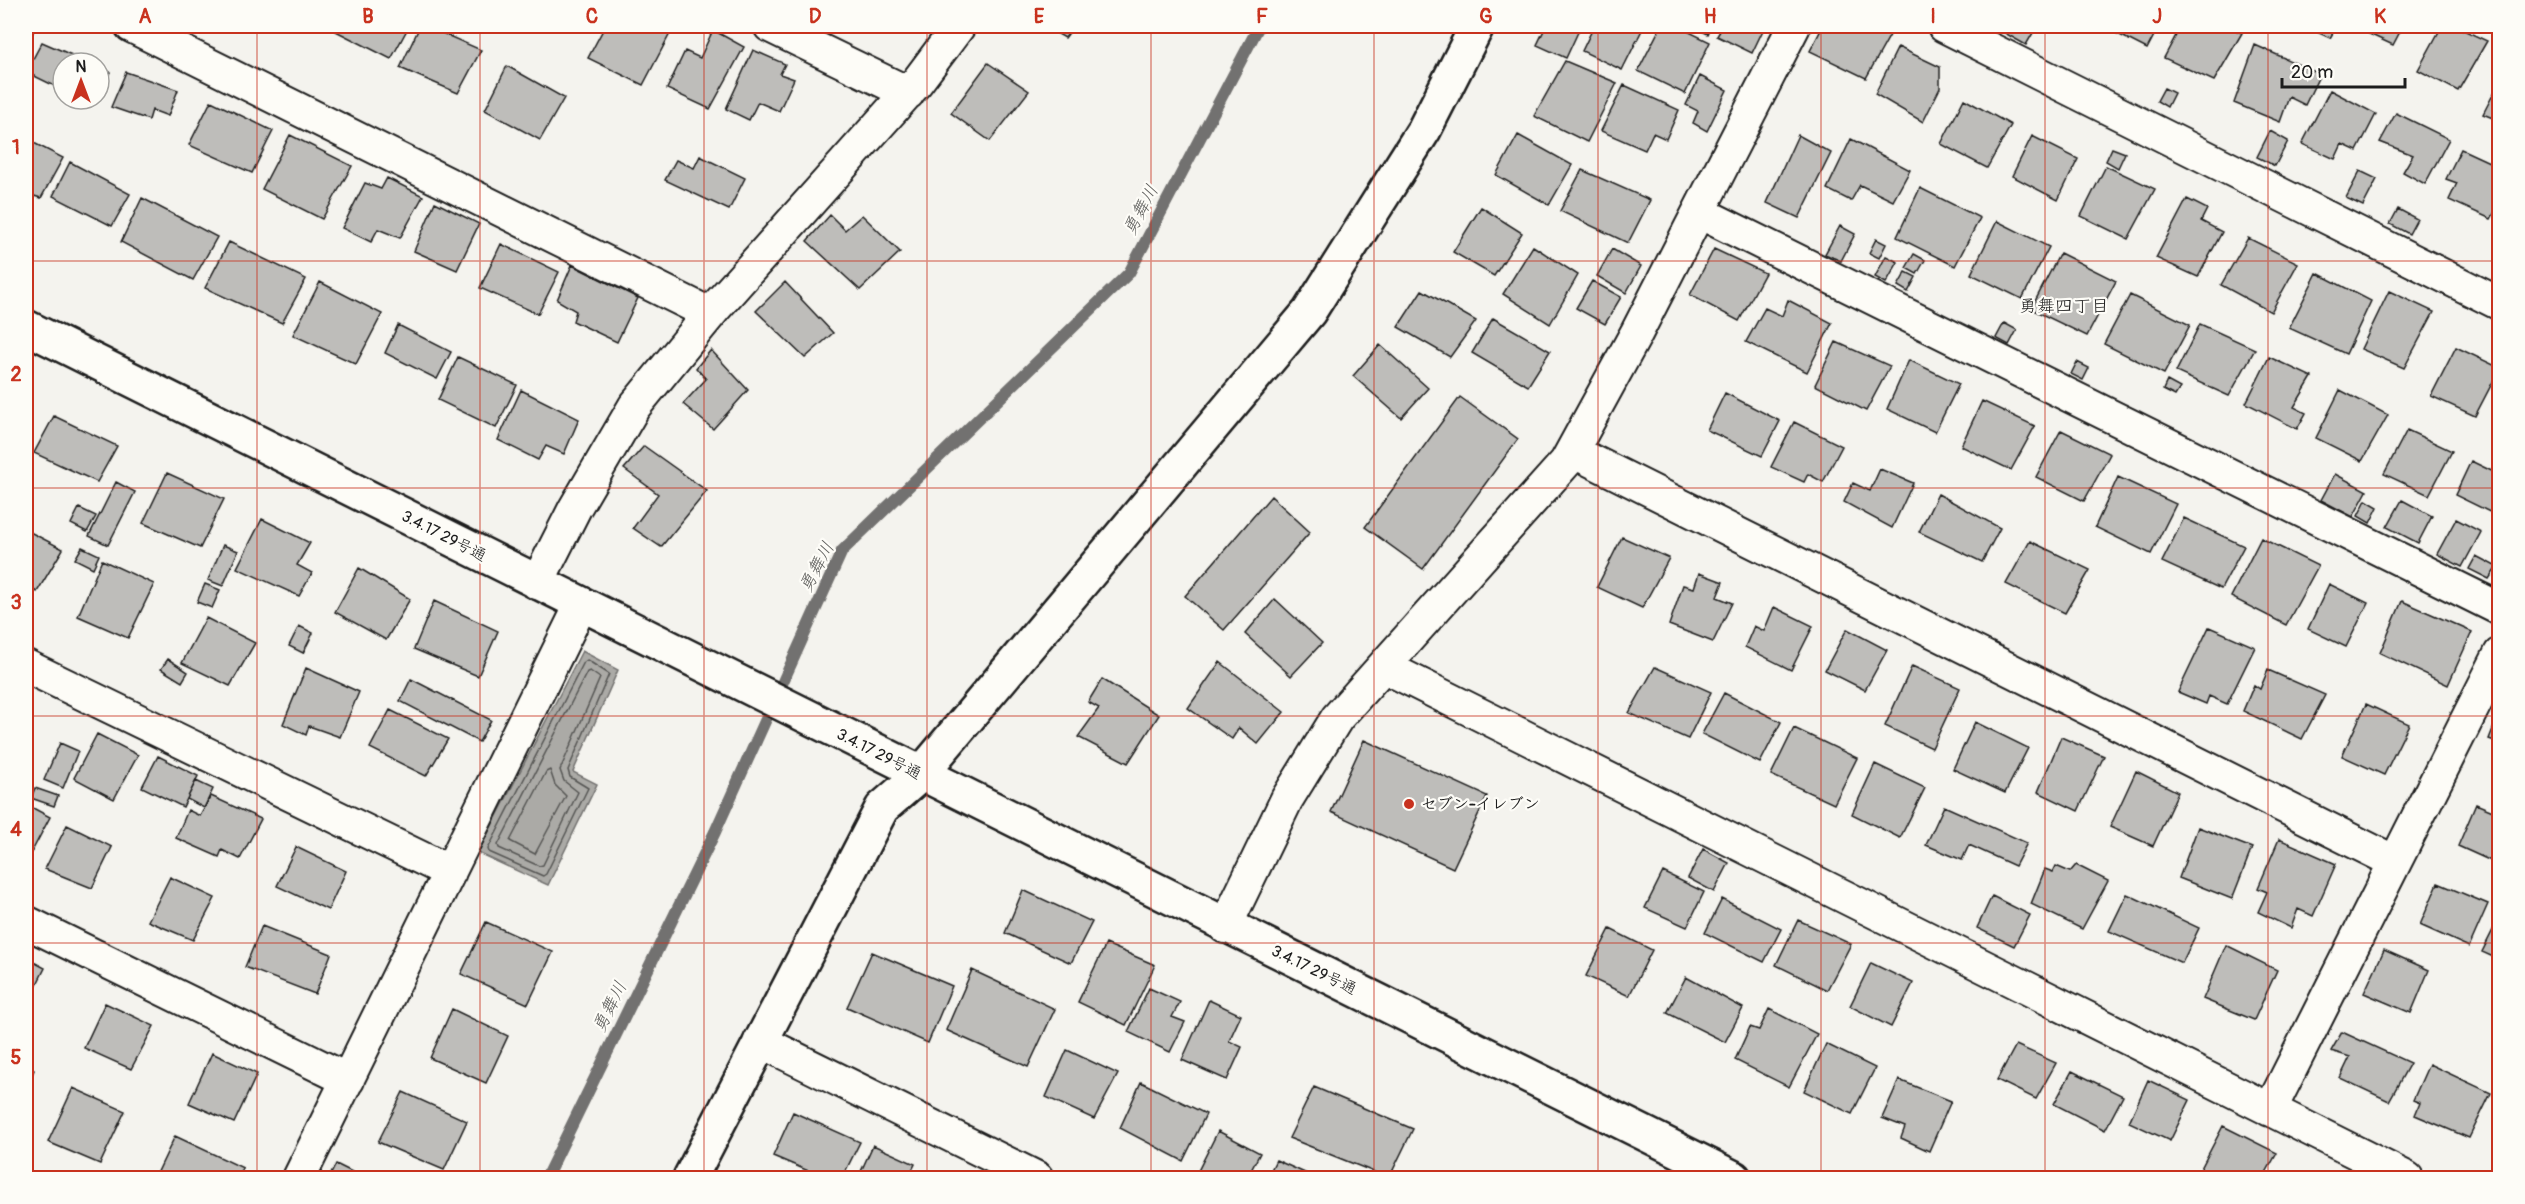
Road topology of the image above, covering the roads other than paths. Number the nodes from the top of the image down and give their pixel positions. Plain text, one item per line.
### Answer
1 (131, 26) edge
2 (770, 26) edge
3 (959, 26) edge
4 (1477, 26) edge
5 (1794, 26) edge
6 (1944, 26) edge
7 (908, 93) junction
8 (1699, 212) junction
9 (2499, 304) edge
10 (710, 314) junction
11 (26, 327) edge
12 (1572, 451) junction
13 (537, 583) junction
14 (581, 605) junction
15 (2499, 609) edge
16 (2499, 654) edge
17 (26, 666) edge
18 (1385, 667) junction
19 (920, 775) junction
20 (2395, 862) junction
21 (450, 872) junction
22 (26, 922) edge
23 (1225, 927) junction
24 (760, 1041) junction
25 (348, 1080) junction
26 (2270, 1110) junction
27 (299, 1179) edge
28 (690, 1179) edge
29 (1037, 1179) edge
30 (1734, 1179) edge
31 (2407, 1179) edge

1 - 10 street
2 - 7 street
3 - 7 street
4 - 19 street
5 - 8 street
6 - 9 street
7 - 10 street
8 - 12 street
8 - 15 street
10 - 13 street
11 - 13 street, 3.4.17 29号通
12 - 18 street
12 - 20 street
13 - 14 street, 3.4.17 29号通
14 - 19 street, 3.4.17 29号通
14 - 21 street
16 - 20 street
17 - 21 street
18 - 23 street
18 - 26 street
19 - 23 street, 3.4.17 29号通
19 - 24 street
20 - 26 street
21 - 25 street
22 - 25 street
23 - 30 street, 3.4.17 29号通
24 - 28 street
24 - 29 street
25 - 27 street
26 - 31 street

